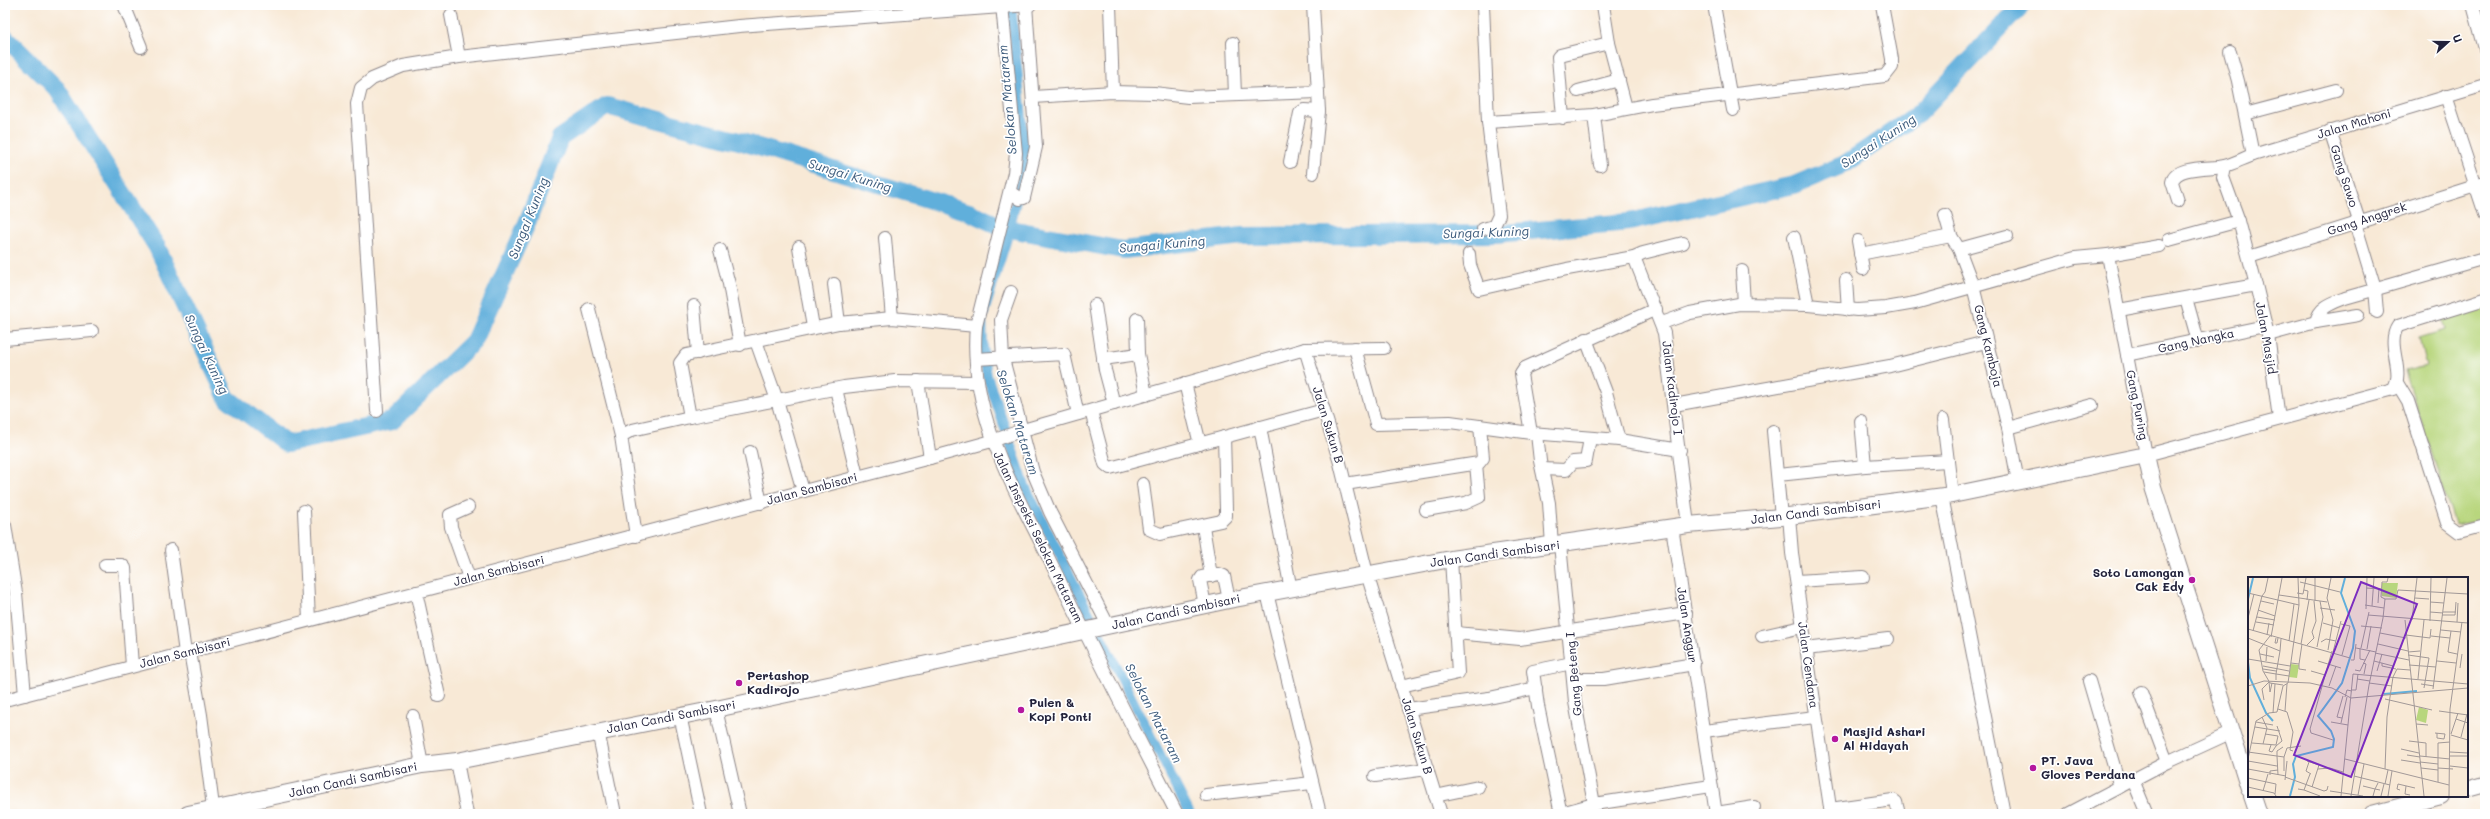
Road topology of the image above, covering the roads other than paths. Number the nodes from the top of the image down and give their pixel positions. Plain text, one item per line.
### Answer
1 (124, 5) edge
2 (1025, 5) edge
3 (1030, 5) edge
4 (1110, 5) edge
5 (1313, 5) edge
6 (1483, 5) edge
7 (1602, 5) edge
8 (1714, 5) edge
9 (1882, 5) edge
10 (2473, 5) edge
11 (1004, 6) edge
12 (914, 9) edge
13 (451, 15) dead end
14 (1233, 43) dead end
15 (1609, 43) junction
16 (141, 47) dead end
17 (2485, 49) edge
18 (459, 57) junction
19 (2231, 57) dead end
20 (1619, 80) junction
21 (2485, 85) edge
22 (2336, 90) dead end
23 (1578, 91) dead end
24 (1113, 92) junction
25 (1318, 92) junction
26 (1730, 94) junction
27 (1235, 95) junction
28 (2446, 96) junction
29 (1033, 98) junction
30 (1626, 108) junction
31 (1733, 110) dead end
32 (1319, 111) junction
33 (2245, 114) junction
34 (1594, 115) junction
35 (1564, 118) junction
36 (1488, 122) junction
37 (2330, 131) junction
38 (2253, 154) junction
39 (1290, 162) dead end
40 (1600, 165) dead end
41 (2225, 166) junction
42 (1313, 174) dead end
43 (2480, 184) edge
44 (1012, 195) junction
45 (2178, 201) dead end
46 (2485, 214) edge
47 (1945, 215) dead end
48 (2239, 221) junction
49 (2357, 222) junction
50 (1483, 229) dead end
51 (1951, 236) junction
52 (2007, 236) dead end
53 (1794, 237) dead end
54 (885, 238) dead end
55 (2169, 240) dead end
56 (1858, 241) dead end
57 (1683, 244) dead end
58 (2158, 246) dead end
59 (799, 247) dead end
60 (1959, 249) junction
61 (720, 250) dead end
62 (1469, 254) dead end
63 (1860, 254) junction
64 (2108, 255) junction
65 (1634, 257) junction
66 (2249, 257) junction
67 (2485, 258) edge
68 (1863, 269) dead end
69 (1742, 271) dead end
70 (1846, 280) dead end
71 (834, 284) dead end
72 (2256, 285) junction
73 (1972, 286) junction
74 (2375, 289) junction
75 (1011, 292) dead end
76 (2186, 298) junction
77 (2485, 299) edge
78 (1744, 304) junction
79 (1095, 305) dead end
80 (1808, 305) junction
81 (694, 306) dead end
82 (589, 308) dead end
83 (1656, 309) junction
84 (1848, 310) junction
85 (2119, 310) junction
86 (2377, 312) dead end
87 (2358, 315) dead end
88 (892, 318) junction
89 (1137, 319) dead end
90 (839, 322) junction
91 (2316, 322) junction
92 (1662, 323) junction
93 (976, 326) junction
94 (813, 327) junction
95 (2267, 330) junction
96 (92, 331) dead end
97 (5, 339) edge
98 (1586, 339) junction
99 (756, 341) junction
100 (2198, 341) junction
101 (1986, 342) junction
102 (740, 345) junction
103 (1355, 348) junction
104 (1384, 348) dead end
105 (1305, 349) junction
106 (698, 353) junction
107 (1138, 354) junction
108 (2127, 355) junction
109 (977, 359) junction
110 (997, 359) junction
111 (1103, 359) junction
112 (918, 381) junction
113 (978, 382) junction
114 (1185, 383) junction
115 (2396, 383) junction
116 (836, 389) junction
117 (1146, 395) junction
118 (777, 400) junction
119 (1114, 404) junction
120 (1674, 405) junction
121 (2092, 405) dead end
122 (1091, 410) junction
123 (1324, 410) junction
124 (377, 411) dead end
125 (1078, 414) junction
126 (690, 417) junction
127 (2279, 419) junction
128 (1943, 420) dead end
129 (1861, 421) dead end
130 (1480, 426) junction
131 (1260, 427) junction
132 (2008, 428) junction
133 (1018, 431) junction
134 (1773, 431) dead end
135 (1534, 434) junction
136 (621, 436) junction
137 (1224, 437) junction
138 (1590, 438) junction
139 (995, 440) junction
140 (1618, 440) junction
141 (1200, 444) junction
142 (1680, 450) junction
143 (750, 452) dead end
144 (2146, 455) junction
145 (930, 458) junction
146 (1948, 461) junction
147 (1476, 464) junction
148 (1865, 466) junction
149 (1542, 469) junction
150 (1778, 475) junction
151 (857, 476) junction
152 (2018, 482) junction
153 (1143, 484) dead end
154 (1345, 484) junction
155 (804, 491) junction
156 (1947, 495) junction
157 (761, 503) junction
158 (468, 507) dead end
159 (1426, 510) dead end
160 (304, 511) dead end
161 (1785, 516) junction
162 (5, 525) edge
163 (1688, 525) junction
164 (2485, 525) edge
165 (1203, 526) junction
166 (1672, 527) junction
167 (636, 536) junction
168 (1556, 545) junction
169 (171, 550) dead end
170 (1451, 559) junction
171 (105, 566) dead end
172 (1367, 574) junction
173 (1211, 576) junction
174 (1864, 577) dead end
175 (469, 578) junction
176 (1797, 581) junction
177 (1291, 590) junction
178 (416, 592) junction
179 (1267, 593) junction
180 (1229, 600) junction
181 (1205, 605) junction
182 (1686, 613) junction
183 (309, 620) junction
184 (1802, 627) junction
185 (1107, 628) junction
186 (1570, 629) junction
187 (1086, 632) junction
188 (1456, 633) junction
189 (1762, 636) dead end
190 (1888, 639) dead end
191 (1806, 649) junction
192 (187, 653) junction
193 (1572, 663) junction
194 (1694, 664) junction
195 (132, 666) junction
196 (1574, 679) junction
197 (2089, 681) dead end
198 (1401, 686) junction
199 (1536, 688) junction
200 (2141, 692) dead end
201 (26, 694) junction
202 (439, 696) dead end
203 (5, 700) edge
204 (716, 709) junction
205 (1408, 709) junction
206 (680, 715) junction
207 (413, 716) dead end
208 (1815, 717) junction
209 (1704, 727) junction
210 (598, 732) junction
211 (2230, 733) junction
212 (457, 761) junction
213 (2168, 762) junction
214 (422, 766) junction
215 (1427, 769) junction
216 (1375, 776) dead end
217 (2133, 780) junction
218 (1312, 783) junction
219 (2485, 784) edge
220 (2248, 785) edge
221 (1711, 786) junction
222 (1478, 787) dead end
223 (2120, 787) junction
224 (2468, 789) edge
225 (1206, 795) dead end
226 (1435, 796) junction
227 (2252, 797) edge
228 (2437, 797) edge
229 (1594, 804) junction
230 (1754, 806) dead end
231 (614, 809) dead end
232 (214, 812) edge
233 (1831, 812) edge
234 (1716, 813) edge
235 (2073, 813) edge
236 (188, 814) edge
237 (467, 814) edge
238 (701, 814) edge
239 (740, 814) edge
240 (1177, 814) edge
241 (1320, 814) edge
242 (1441, 814) edge
243 (1561, 814) edge
244 (1899, 814) edge
245 (2004, 814) edge
246 (2147, 814) edge
247 (2258, 814) edge
248 (2372, 814) edge

1 - 16 street
2 - 3 street
2 - 11 street
2 - 29 street
4 - 24 street
5 - 25 street
6 - 36 street
7 - 15 street
8 - 26 street
9 - 26 street
10 - 17 street
11 - 12 street
11 - 44 street, Jalan Inspeksi Selokan Mataram
12 - 18 street
13 - 18 street
14 - 27 street
15 - 20 street
15 - 35 street
18 - 124 street
19 - 33 street
20 - 23 street
20 - 30 street
21 - 28 street, Jalan Mahoni
22 - 33 street
24 - 27 street
24 - 29 street
25 - 27 street
25 - 32 street
26 - 30 street
26 - 31 street
28 - 37 street, Jalan Mahoni
28 - 43 street
29 - 44 street
30 - 34 street
32 - 39 street
32 - 42 street
33 - 38 street
34 - 35 street
34 - 40 street
35 - 36 street
36 - 50 street
37 - 38 street, Jalan Mahoni
37 - 49 street, Gang Sawo
38 - 41 street, Jalan Mahoni
41 - 45 street, Jalan Mahoni
41 - 48 street, Jalan Masjid
43 - 46 street
43 - 49 street, Gang Anggrek
44 - 93 street, Jalan Inspeksi Selokan Mataram
47 - 51 street, Gang Kamboja
48 - 55 street
48 - 66 street, Jalan Masjid
49 - 66 street, Gang Anggrek
49 - 74 street, Gang Sawo
51 - 60 street, Gang Kamboja
51 - 63 street
52 - 60 street
53 - 80 street
54 - 88 street
56 - 63 street
57 - 65 street
58 - 64 street
59 - 94 street
60 - 73 street, Gang Kamboja
61 - 102 street
62 - 65 street
63 - 68 street
64 - 73 street
64 - 85 street, Gang Puring
65 - 83 street, Jalan Kadirojo I
66 - 72 street, Jalan Masjid
67 - 74 street
69 - 78 street
70 - 84 street
71 - 90 street
72 - 76 street
72 - 95 street, Jalan Masjid
73 - 84 street
73 - 101 street, Gang Kamboja
74 - 86 street, Gang Sawo
74 - 91 street
75 - 110 street
76 - 85 street
76 - 100 street
77 - 115 street
78 - 80 street
78 - 92 street
79 - 111 street
80 - 84 street
81 - 106 street
82 - 136 street
83 - 92 street, Jalan Kadirojo I
83 - 98 street
85 - 108 street, Gang Puring
87 - 91 street, Gang Nangka
88 - 90 street
88 - 93 street
89 - 107 street
90 - 94 street
91 - 95 street, Gang Nangka
92 - 120 street, Jalan Kadirojo I
93 - 109 street, Jalan Inspeksi Selokan Mataram
94 - 99 street
95 - 100 street, Gang Nangka
95 - 127 street, Jalan Masjid
96 - 97 street
98 - 135 street, Gang Beteng I
98 - 140 street
99 - 102 street
99 - 118 street
100 - 108 street, Gang Nangka
101 - 120 street
101 - 132 street, Gang Kamboja
102 - 106 street
103 - 104 street
103 - 105 street
103 - 130 street
105 - 114 street
105 - 123 street, Jalan Sukun B
106 - 126 street
107 - 111 street
107 - 117 street
108 - 144 street, Gang Puring
109 - 110 street
109 - 113 street, Jalan Inspeksi Selokan Mataram
110 - 125 street
110 - 133 street
111 - 119 street
112 - 113 street
112 - 116 street
112 - 145 street
113 - 139 street, Jalan Inspeksi Selokan Mataram
114 - 117 street
114 - 141 street
115 - 127 street
115 - 164 street
116 - 118 street
116 - 151 street
117 - 119 street
118 - 126 street
118 - 155 street
119 - 122 street
120 - 142 street, Jalan Kadirojo I
121 - 132 street
122 - 125 street
122 - 141 street
123 - 131 street
123 - 154 street, Jalan Sukun B
125 - 133 street
126 - 136 street
127 - 144 street
128 - 146 street
129 - 148 street
130 - 135 street
130 - 147 street
131 - 137 street
131 - 177 street
132 - 152 street, Gang Kamboja
133 - 139 street
133 - 185 street
134 - 150 street, Jalan Cendana
135 - 138 street
135 - 149 street, Gang Beteng I
136 - 167 street
137 - 141 street
137 - 165 street
138 - 140 street
138 - 149 street
139 - 145 street, Jalan Sambisari
139 - 187 street, Jalan Inspeksi Selokan Mataram
140 - 142 street
142 - 163 street, Jalan Kadirojo I
143 - 157 street
144 - 152 street, Jalan Candi Sambisari
144 - 211 street
145 - 151 street, Jalan Sambisari
146 - 148 street
146 - 156 street
147 - 154 street
147 - 159 street
148 - 150 street
149 - 168 street, Gang Beteng I
150 - 161 street, Jalan Cendana
151 - 155 street, Jalan Sambisari
152 - 156 street, Jalan Candi Sambisari
153 - 165 street
154 - 172 street, Jalan Sukun B
155 - 157 street, Jalan Sambisari
156 - 161 street, Jalan Candi Sambisari
156 - 245 street
157 - 167 street, Jalan Sambisari
158 - 175 street
160 - 183 street
161 - 163 street, Jalan Candi Sambisari
161 - 176 street, Jalan Cendana
162 - 201 street
163 - 166 street, Jalan Candi Sambisari
165 - 173 street
166 - 168 street, Jalan Candi Sambisari
166 - 182 street, Jalan Anggur
167 - 175 street, Jalan Sambisari
168 - 170 street, Jalan Candi Sambisari
168 - 186 street, Gang Beteng I
169 - 192 street
170 - 172 street, Jalan Candi Sambisari
170 - 188 street
171 - 195 street
172 - 177 street, Jalan Candi Sambisari
172 - 198 street, Jalan Sukun B
173 - 180 street
173 - 181 street
174 - 176 street
175 - 178 street, Jalan Sambisari
176 - 184 street, Jalan Cendana
177 - 179 street, Jalan Candi Sambisari
178 - 183 street, Jalan Sambisari
178 - 202 street
179 - 180 street, Jalan Candi Sambisari
179 - 218 street
180 - 181 street, Jalan Candi Sambisari
181 - 185 street, Jalan Candi Sambisari
182 - 186 street
182 - 194 street, Jalan Anggur
183 - 192 street, Jalan Sambisari
184 - 189 street
184 - 191 street, Jalan Cendana
185 - 187 street, Jalan Candi Sambisari
186 - 188 street
186 - 193 street, Gang Beteng I
187 - 204 street, Jalan Candi Sambisari
187 - 240 street, Jalan Inspeksi Selokan Mataram
188 - 198 street
190 - 191 street
191 - 208 street, Jalan Cendana
192 - 195 street, Jalan Sambisari
192 - 232 street
193 - 196 street, Gang Beteng I
193 - 199 street
194 - 196 street
194 - 209 street, Jalan Anggur
195 - 201 street, Jalan Sambisari
196 - 229 street, Gang Beteng I
197 - 223 street
198 - 205 street, Jalan Sukun B
199 - 205 street
199 - 243 street
200 - 213 street
201 - 203 street, Jalan Sambisari
204 - 206 street, Jalan Candi Sambisari
204 - 239 street
205 - 215 street, Jalan Sukun B
206 - 210 street, Jalan Candi Sambisari
206 - 238 street
207 - 214 street
208 - 209 street
208 - 233 street, Jalan Cendana
209 - 221 street, Jalan Anggur
210 - 212 street, Jalan Candi Sambisari
210 - 231 street
211 - 213 street
211 - 220 street
212 - 214 street, Jalan Candi Sambisari
212 - 237 street
213 - 217 street
214 - 232 street, Jalan Candi Sambisari
215 - 216 street
215 - 226 street, Jalan Sukun B
217 - 223 street
217 - 246 street
218 - 225 street
218 - 241 street
219 - 224 street
221 - 229 street
221 - 234 street, Jalan Anggur
222 - 226 street
223 - 235 street
226 - 242 street, Jalan Sukun B
227 - 247 street
228 - 248 street
229 - 243 street
230 - 234 street
232 - 236 street, Jalan Candi Sambisari
233 - 244 street

